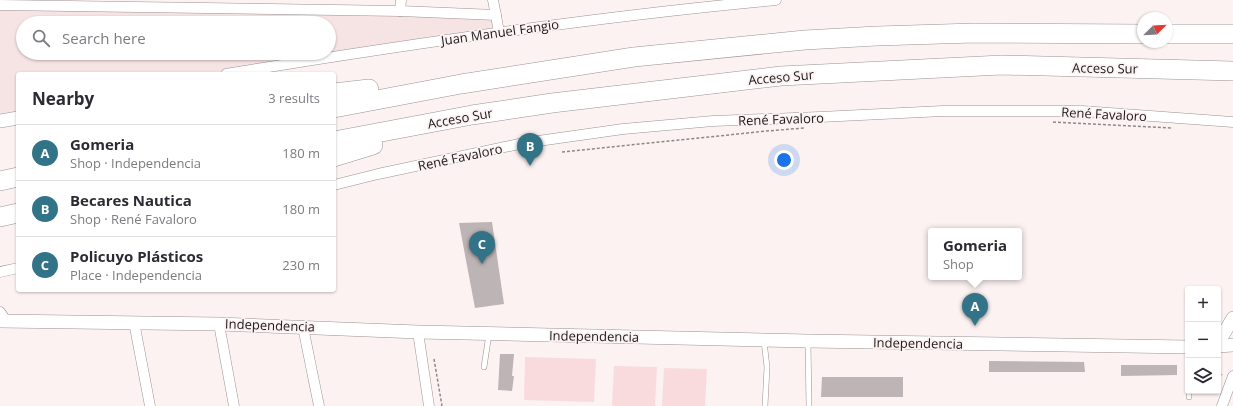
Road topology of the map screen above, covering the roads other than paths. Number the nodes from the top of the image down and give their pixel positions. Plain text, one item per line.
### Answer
1 (400, 0) edge
2 (493, 0) edge
3 (776, 0) edge
4 (104, 4) edge
5 (162, 4) edge
6 (220, 4) edge
7 (0, 5) edge
8 (282, 5) edge
9 (346, 5) edge
10 (400, 11) junction
11 (496, 15) junction
12 (499, 32) junction
13 (1137, 34) edge
14 (1173, 34) edge
15 (1233, 34) edge
16 (336, 56) edge
17 (634, 57) junction
18 (314, 60) edge
19 (1233, 71) edge
20 (239, 72) edge
21 (853, 72) junction
22 (336, 93) edge
23 (336, 108) edge
24 (16, 118) edge
25 (0, 121) edge
26 (1233, 122) edge
27 (336, 141) edge
28 (336, 156) edge
29 (16, 177) edge
30 (0, 181) edge
31 (336, 184) edge
32 (16, 213) edge
33 (0, 217) edge
34 (9, 270) edge
35 (0, 281) edge
36 (1233, 318) edge
37 (2, 319) edge
38 (134, 322) junction
39 (219, 324) junction
40 (303, 327) junction
41 (418, 332) junction
42 (489, 333) junction
43 (1221, 339) edge
44 (764, 340) junction
45 (808, 341) junction
46 (1221, 344) edge
47 (1233, 345) edge
48 (1185, 347) edge
49 (484, 367) dead end
50 (1233, 376) edge
51 (150, 406) edge
52 (234, 406) edge
53 (319, 406) edge
54 (429, 406) edge
55 (765, 406) edge
56 (809, 406) edge
57 (1222, 406) edge

1 - 10 street
2 - 11 street
3 - 12 street, Juan Manuel Fangio
4 - 5 street
4 - 7 street
5 - 6 street
6 - 8 street
8 - 9 street
9 - 10 street
10 - 11 street
11 - 12 street
12 - 16 street, Juan Manuel Fangio
13 - 17 highway
14 - 15 highway
17 - 22 highway
17 - 23 highway
18 - 20 street, Juan Manuel Fangio
19 - 21 highway, Acceso Sur
21 - 27 highway, Acceso Sur
21 - 28 highway
24 - 25 street
26 - 31 street, René Favaloro
29 - 30 highway
32 - 33 highway
34 - 35 street
36 - 43 street
37 - 38 street, Independencia
38 - 39 street, Independencia
38 - 51 street
39 - 40 street, Independencia
39 - 52 street
40 - 41 street, Independencia
40 - 53 street
41 - 42 street, Independencia
41 - 54 street
42 - 44 street, Independencia
42 - 49 lane
44 - 45 street, Independencia
44 - 55 lane
45 - 48 street, Independencia
45 - 56 lane
46 - 47 street
50 - 57 street

